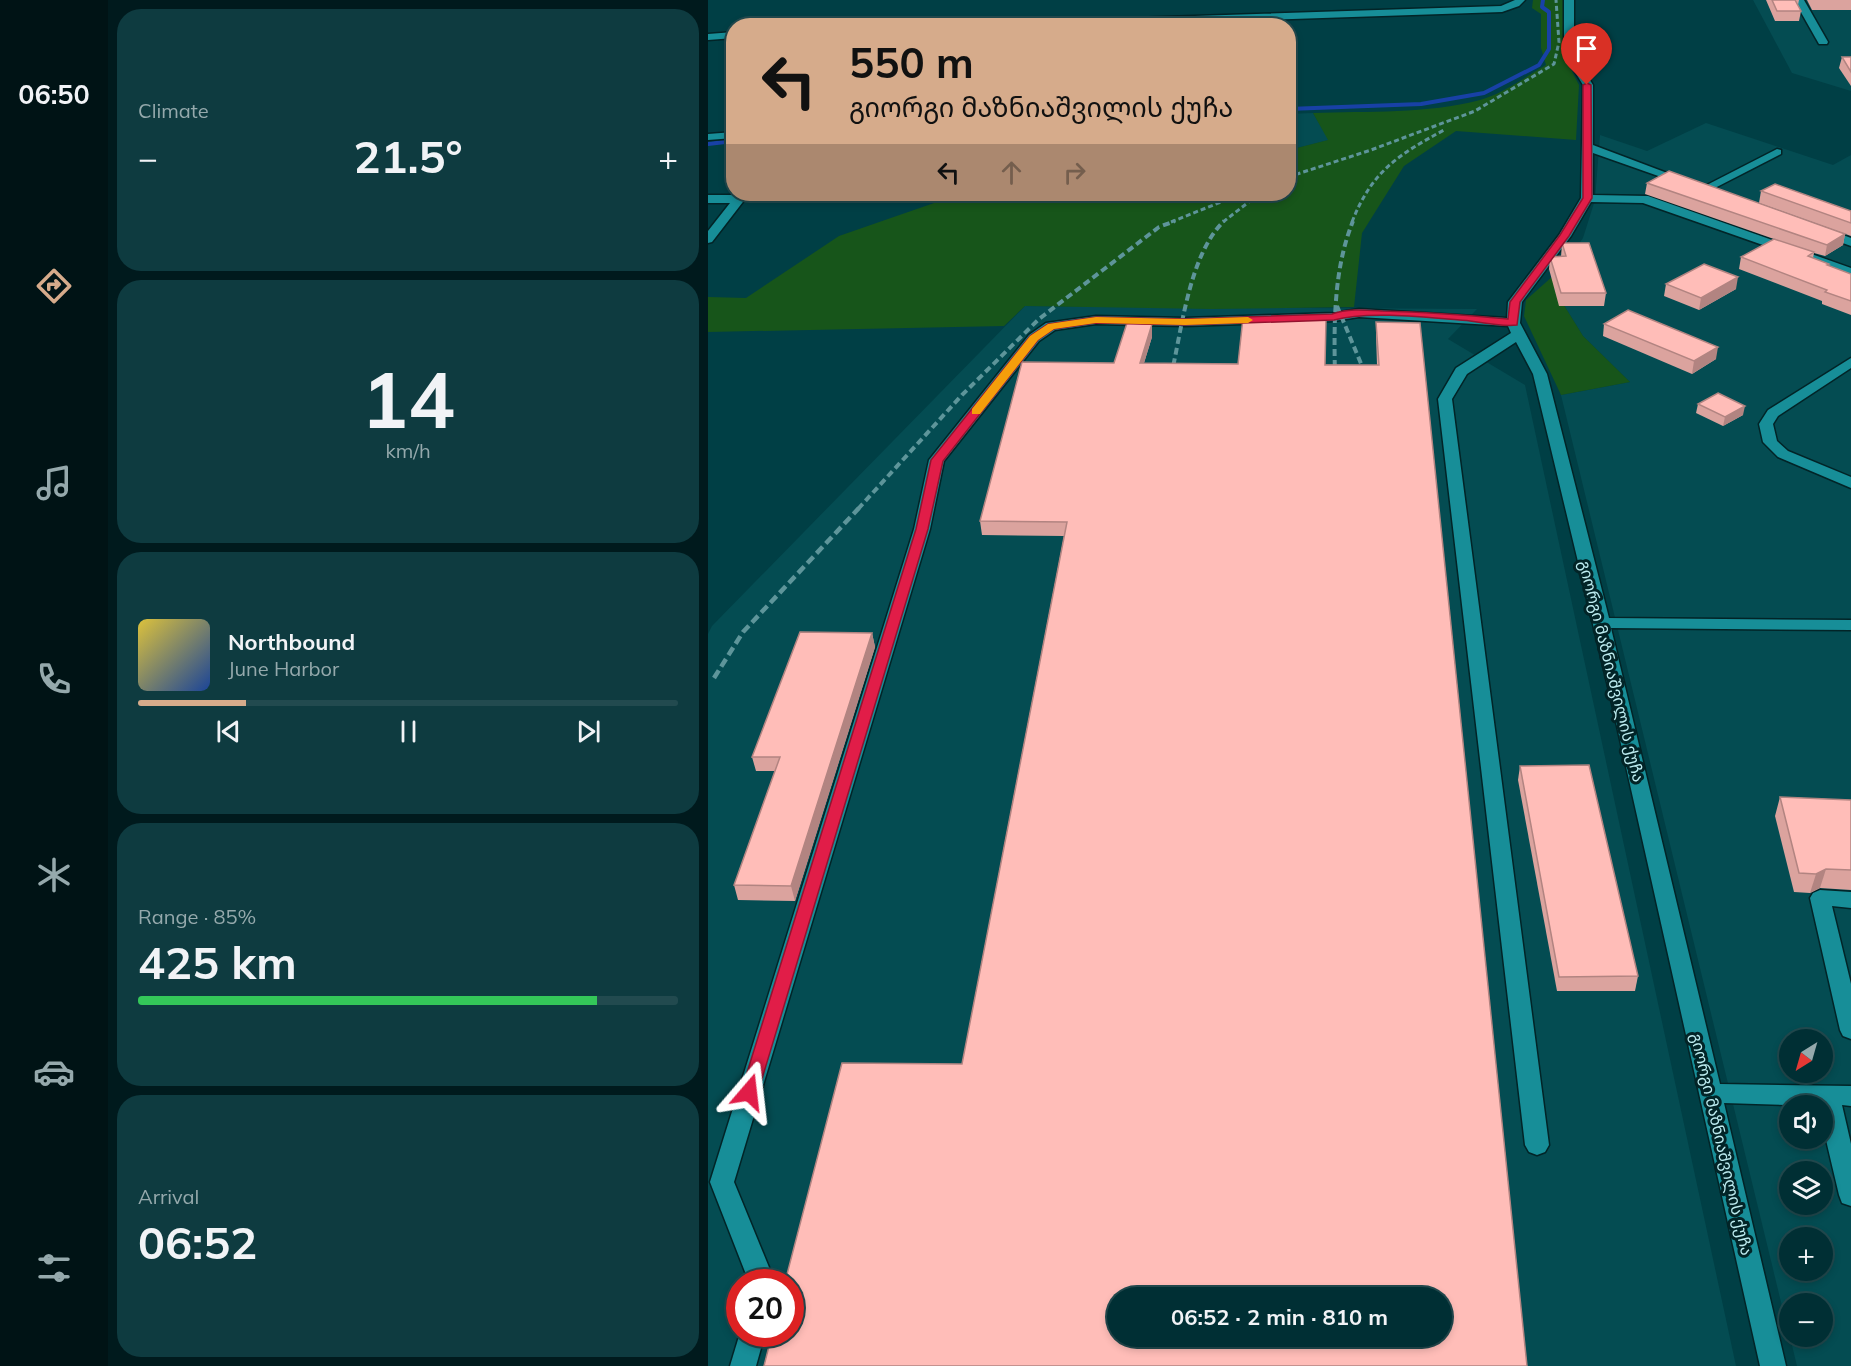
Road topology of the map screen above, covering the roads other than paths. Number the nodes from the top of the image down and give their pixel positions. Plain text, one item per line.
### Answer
1 (1520, 0) edge
2 (1569, 0) edge
3 (1798, 0) edge
4 (1225, 18) edge
5 (726, 36) edge
6 (708, 37) edge
7 (1822, 42) dead end
8 (726, 136) edge
9 (708, 137) edge
10 (1587, 147) junction
11 (1777, 152) dead end
12 (726, 197) edge
13 (708, 198) edge
14 (1587, 198) junction
15 (737, 201) edge
16 (1806, 226) edge
17 (708, 239) edge
18 (1851, 242) edge
19 (1851, 272) edge
20 (1516, 328) junction
21 (1851, 362) edge
22 (1851, 483) edge
23 (1601, 623) junction
24 (1851, 625) edge
25 (1851, 900) edge
26 (1851, 1030) edge
27 (1710, 1093) junction
28 (1839, 1096) edge
29 (1537, 1145) dead end
30 (1851, 1195) edge
31 (757, 1269) edge
32 (748, 1347) edge
33 (742, 1366) edge
34 (1773, 1366) edge

1 - 4 street
2 - 10 street
3 - 7 street
5 - 6 street
8 - 9 street
10 - 11 street
10 - 14 street
12 - 13 street
14 - 19 street
14 - 20 street
15 - 17 street
16 - 18 street
20 - 23 street, გიორგი მაზნიაშვილის ქუჩა
20 - 29 street
20 - 31 street
21 - 22 street
23 - 24 street
23 - 27 street, გიორგი მაზნიაშვილის ქუჩა
25 - 26 street
27 - 28 street
27 - 34 street, გიორგი მაზნიაშვილის ქუჩა
28 - 30 street
32 - 33 street

